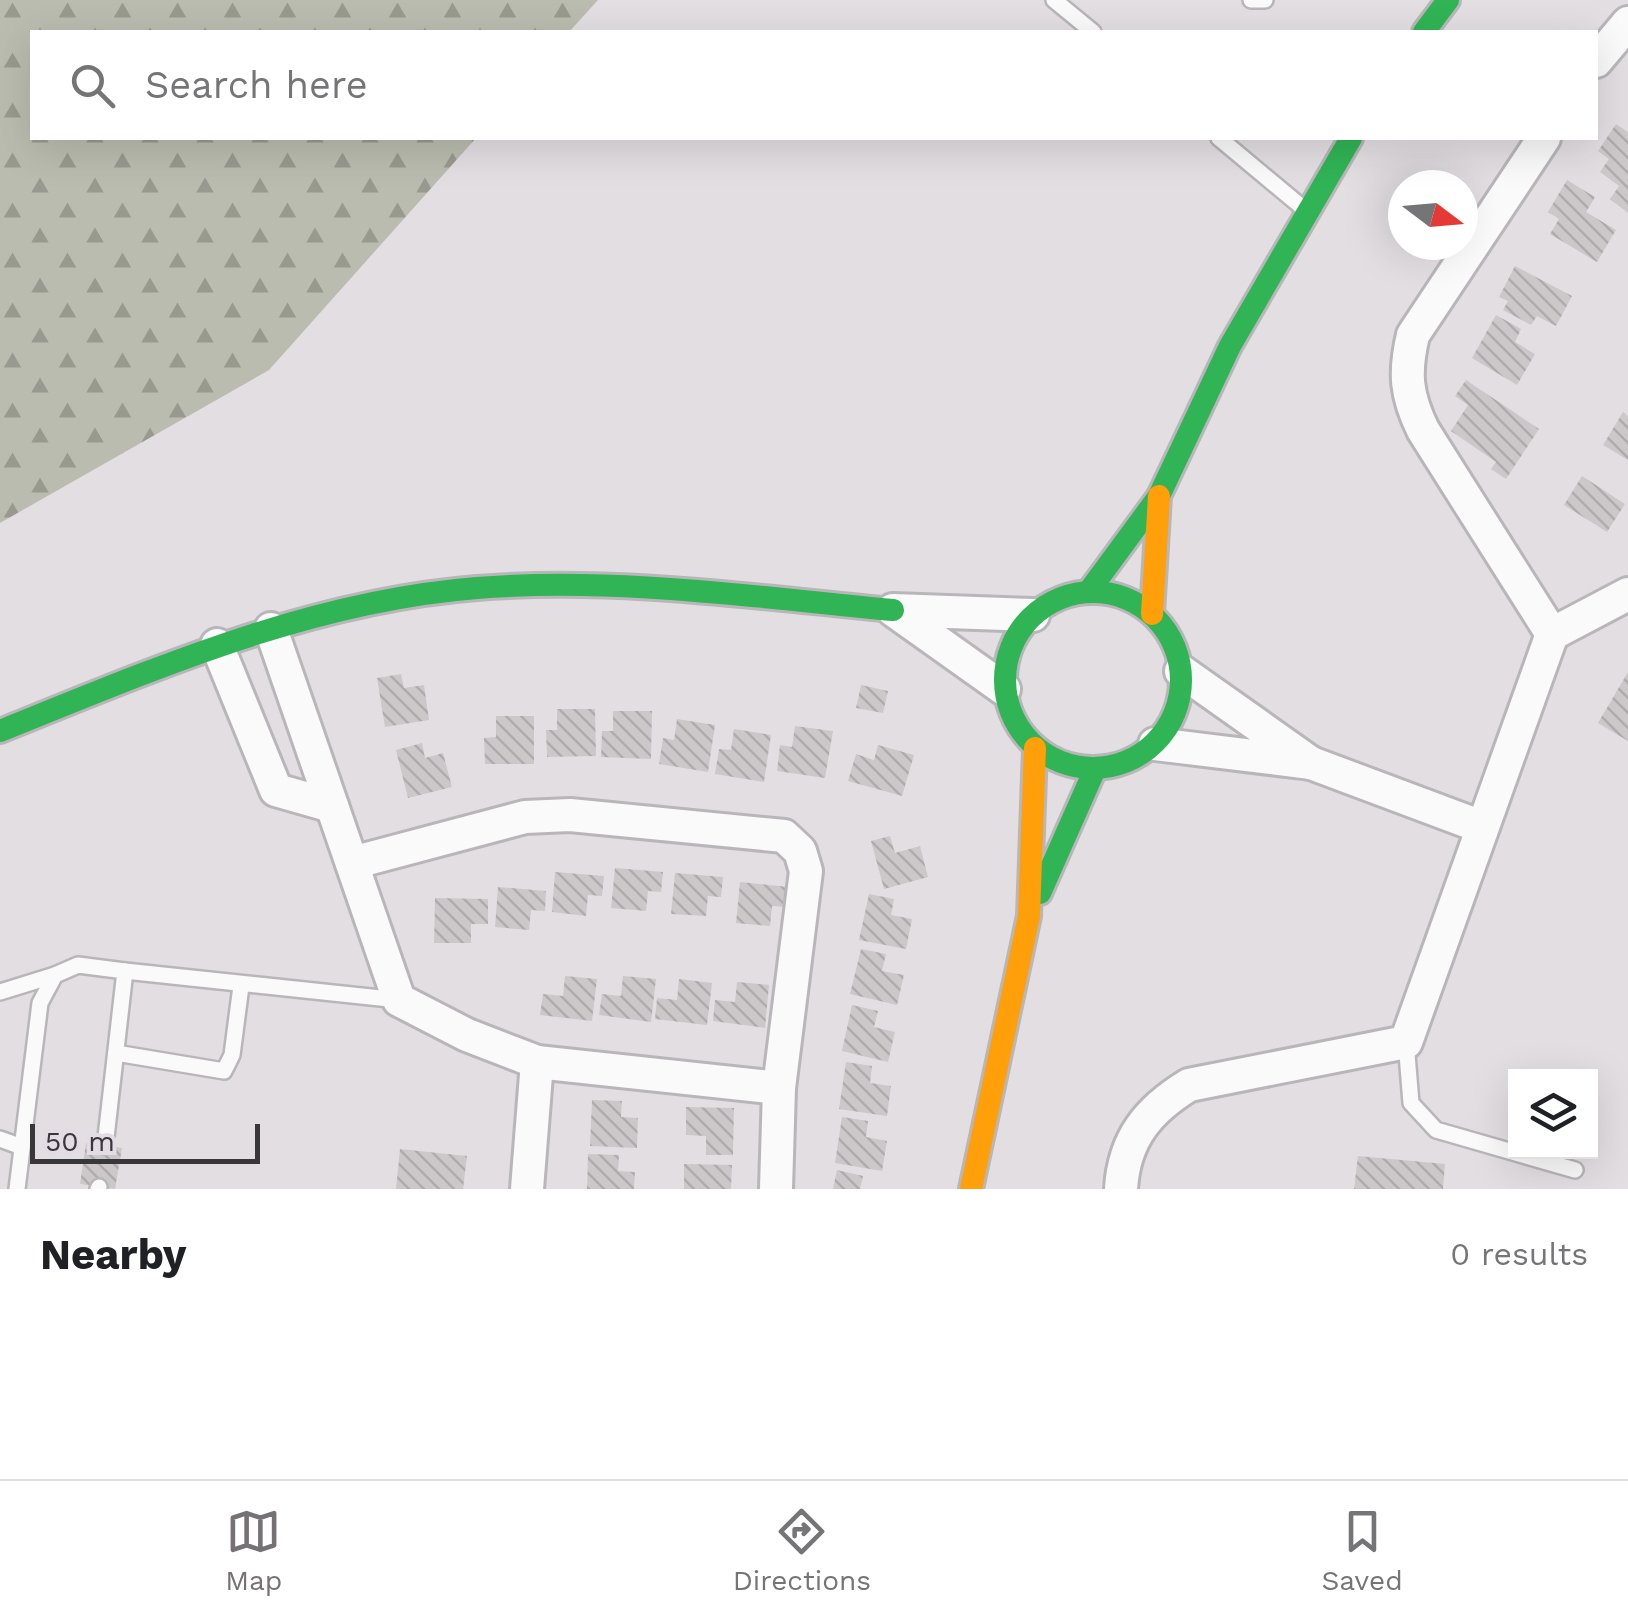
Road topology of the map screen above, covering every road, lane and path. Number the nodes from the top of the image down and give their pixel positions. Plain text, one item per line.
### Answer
1 (1054, 0) edge
2 (1251, 0) edge
3 (1265, 0) edge
4 (1448, 0) edge
5 (1628, 23) edge
6 (1091, 30) edge
7 (1426, 30) edge
8 (1598, 59) edge
9 (1221, 140) edge
10 (1350, 140) edge
11 (1543, 140) edge
12 (1306, 211) junction
13 (1159, 496) junction
14 (1088, 592) junction
15 (1628, 594) edge
16 (893, 610) junction
17 (1033, 614) junction
18 (1152, 614) junction
19 (271, 629) junction
20 (1552, 634) junction
21 (217, 645) junction
22 (1181, 671) junction
23 (1004, 689) junction
24 (0, 731) edge
25 (1154, 744) junction
26 (1035, 748) junction
27 (1311, 763) junction
28 (1095, 770) junction
29 (332, 806) junction
30 (1482, 826) junction
31 (352, 862) junction
32 (1030, 916) junction
33 (126, 971) junction
34 (55, 974) junction
35 (241, 986) junction
36 (0, 992) edge
37 (400, 1000) junction
38 (1406, 1042) junction
39 (116, 1052) junction
40 (537, 1062) junction
41 (779, 1088) junction
42 (0, 1138) edge
43 (104, 1146) dead end
44 (22, 1147) junction
45 (1575, 1170) dead end
46 (17, 1189) edge
47 (528, 1189) edge
48 (776, 1189) edge
49 (971, 1189) edge
50 (1121, 1189) edge

1 - 6 lane
2 - 3 lane
4 - 7 main road
5 - 8 street
9 - 12 lane
10 - 12 main road
11 - 20 street
12 - 13 main road
13 - 14 main road
13 - 18 main road
14 - 17 main road
14 - 18 main road
15 - 20 street
16 - 17 street
16 - 19 main road
16 - 23 street
17 - 23 main road
18 - 22 main road
19 - 21 main road
19 - 29 street
20 - 30 street
21 - 24 main road
21 - 29 street
22 - 25 main road
22 - 27 street
23 - 26 main road
25 - 27 street
25 - 28 main road
26 - 28 main road
26 - 32 main road
27 - 30 street
28 - 32 main road
29 - 31 street
30 - 38 street
31 - 37 street
31 - 41 street
32 - 49 main road
33 - 34 lane
33 - 35 lane
33 - 39 lane
34 - 36 lane
34 - 44 lane
35 - 37 lane
35 - 39 lane
37 - 40 street
38 - 45 lane
38 - 50 street
39 - 43 lane
40 - 41 street
40 - 47 street
41 - 48 street
42 - 44 lane
44 - 46 lane

